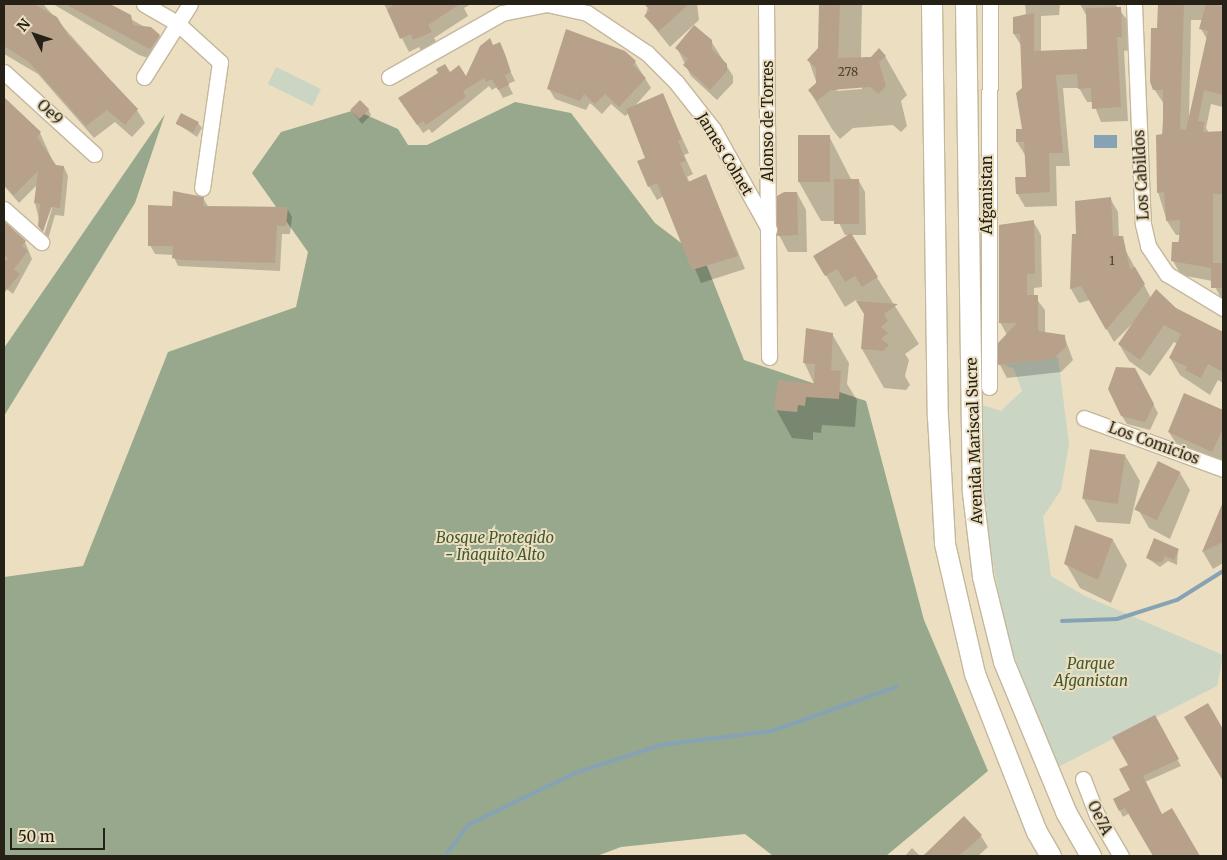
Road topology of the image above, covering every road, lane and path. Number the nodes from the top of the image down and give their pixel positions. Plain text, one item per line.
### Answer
1 (144, 4) edge
2 (190, 4) edge
3 (766, 4) edge
4 (932, 4) edge
5 (966, 4) edge
6 (990, 4) edge
7 (1134, 4) edge
8 (177, 23) junction
9 (4, 72) edge
10 (144, 76) dead end
11 (390, 77) dead end
12 (94, 154) dead end
13 (202, 188) dead end
14 (4, 209) edge
15 (769, 229) junction
16 (41, 242) dead end
17 (1223, 308) edge
18 (769, 357) dead end
19 (988, 386) dead end
20 (1084, 418) dead end
21 (1223, 469) edge
22 (1083, 779) dead end
23 (1051, 856) edge
24 (1091, 856) edge
25 (1121, 856) edge

1 - 8 street
2 - 8 street
3 - 15 street, Alonso de Torres
4 - 23 main road
5 - 24 main road, Avenida Mariscal Sucre
6 - 19 street, Afganistan
7 - 17 street, Los Cabildos
8 - 10 street
8 - 13 street
9 - 12 street, Oe9
11 - 15 street, James Colnet
14 - 16 street
15 - 18 street, Alonso de Torres
20 - 21 street, Los Comicios
22 - 25 street, Oe7A

